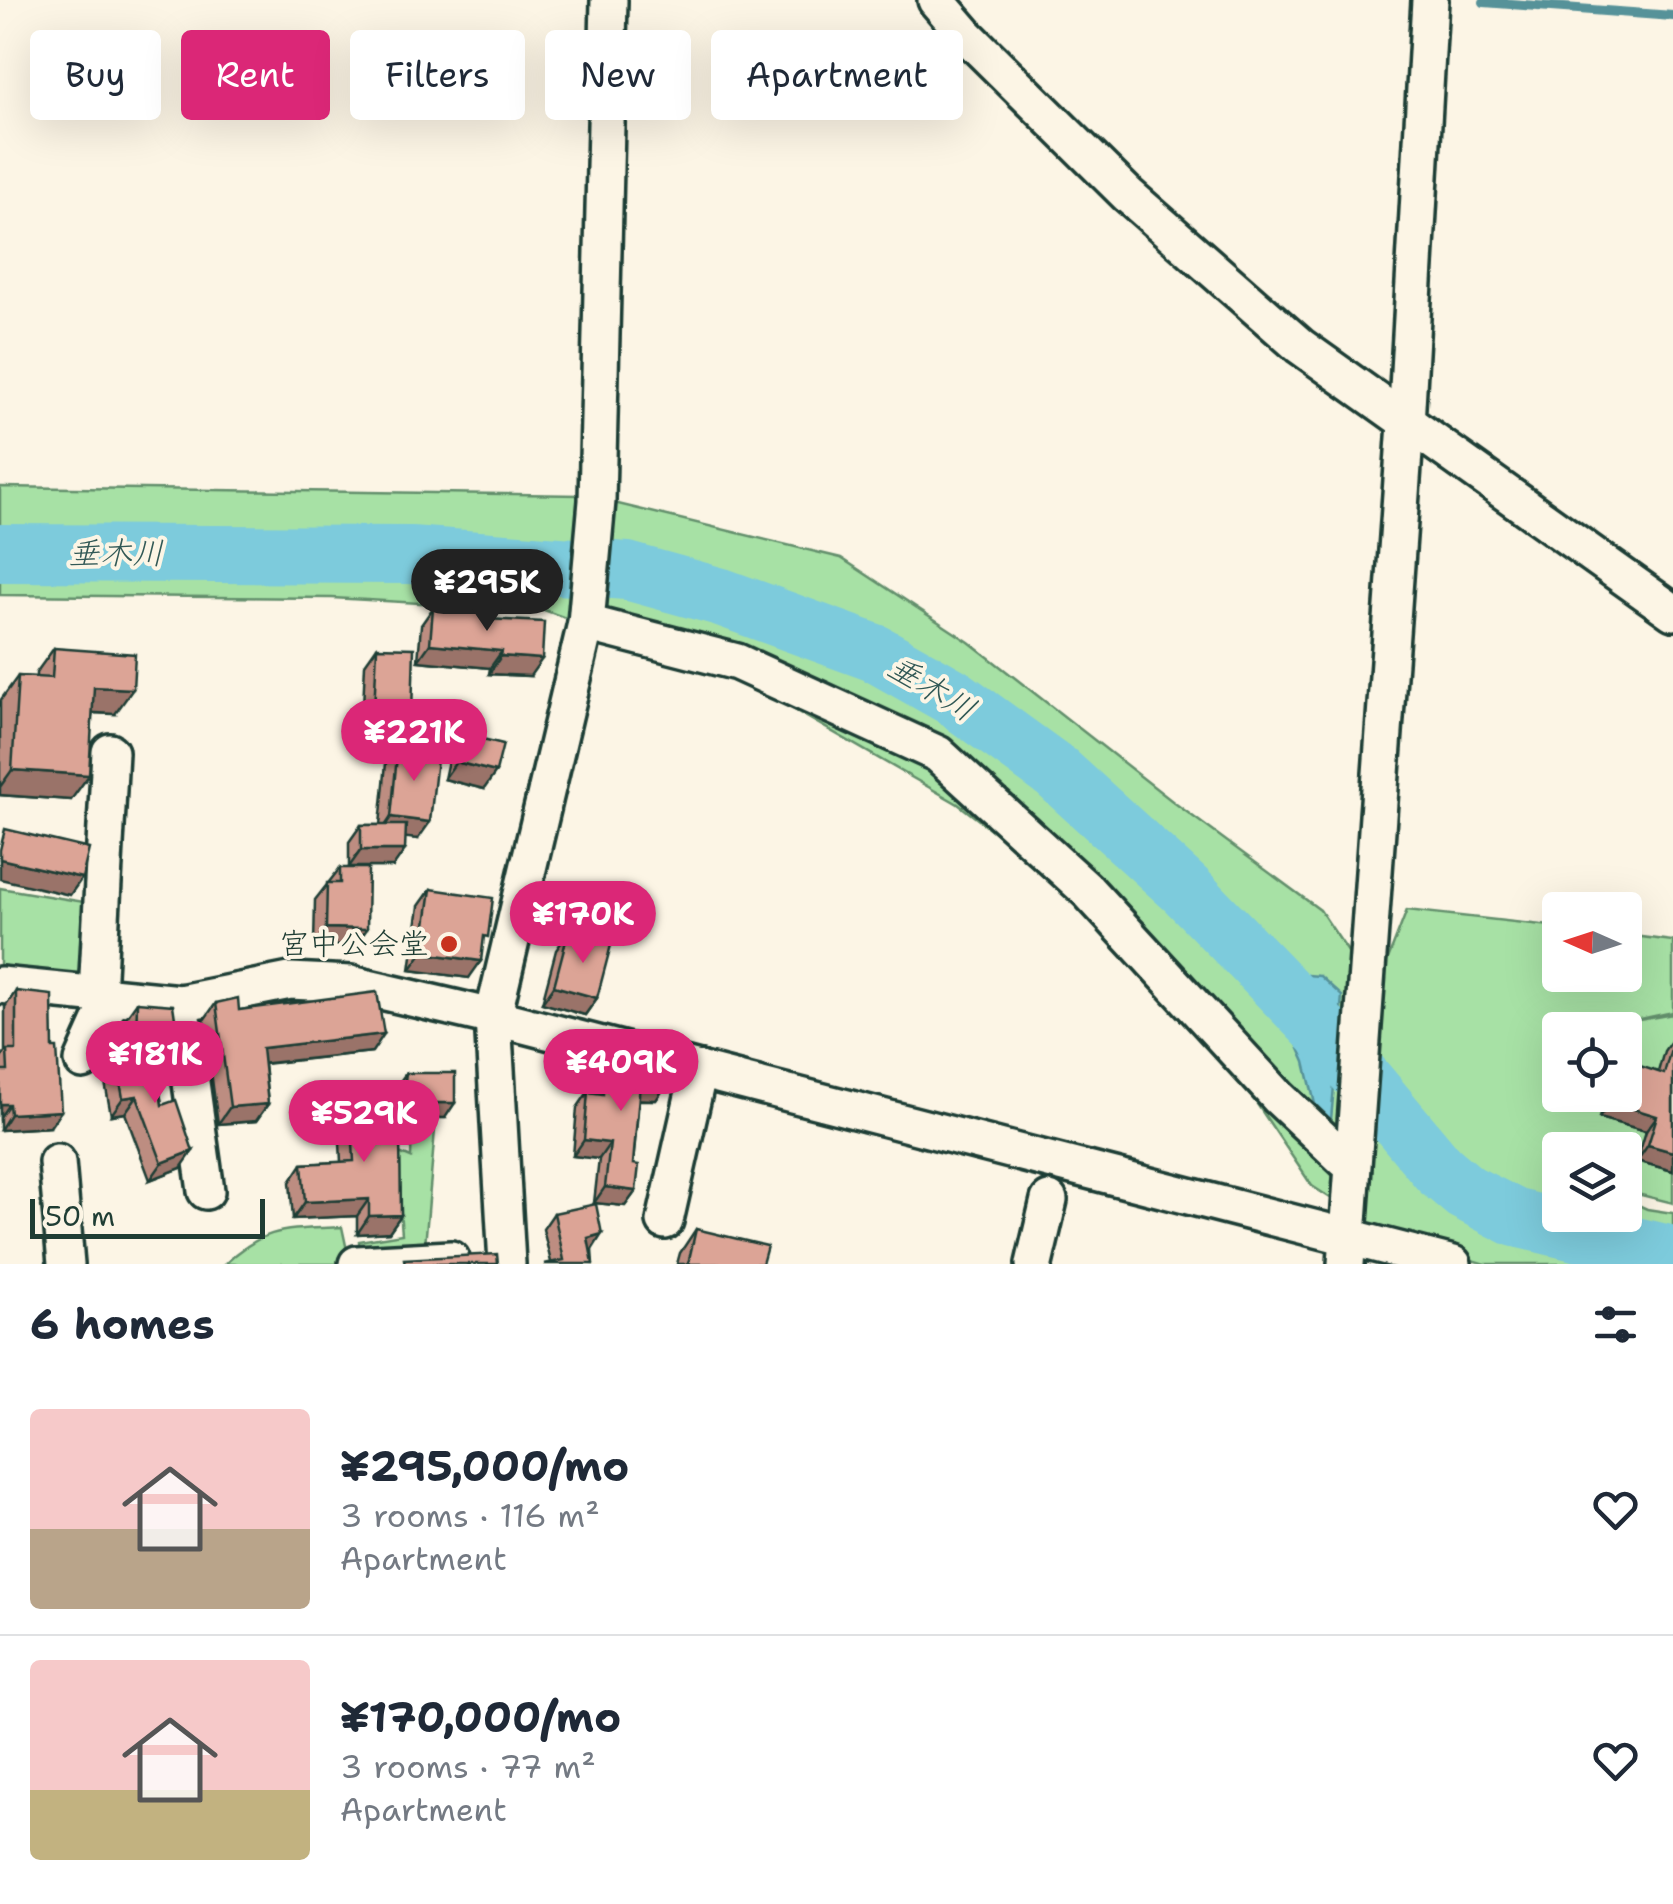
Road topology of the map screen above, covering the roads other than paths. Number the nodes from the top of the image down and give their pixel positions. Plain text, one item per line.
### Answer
1 (610, 0) edge
2 (936, 0) edge
3 (1430, 0) edge
4 (1406, 424) junction
5 (1673, 612) edge
6 (586, 623) junction
7 (110, 752) dead end
8 (0, 985) edge
9 (104, 995) junction
10 (180, 1002) junction
11 (494, 1017) junction
12 (82, 1062) dead end
13 (699, 1070) junction
14 (1345, 1160) dead end
15 (58, 1162) dead end
16 (206, 1191) dead end
17 (1049, 1200) dead end
18 (666, 1221) dead end
19 (1347, 1243) edge
20 (507, 1260) edge
21 (66, 1264) edge
22 (357, 1264) edge
23 (1034, 1264) edge
24 (1453, 1264) edge

1 - 6 street
2 - 4 street
3 - 4 street
4 - 5 street
4 - 19 street
6 - 11 street
6 - 14 street
7 - 9 street
8 - 9 street
9 - 10 street
9 - 12 street
10 - 11 street
10 - 16 street
11 - 13 street
11 - 20 street
13 - 18 street
13 - 19 street
15 - 21 street
17 - 23 street
19 - 24 street
20 - 22 street

